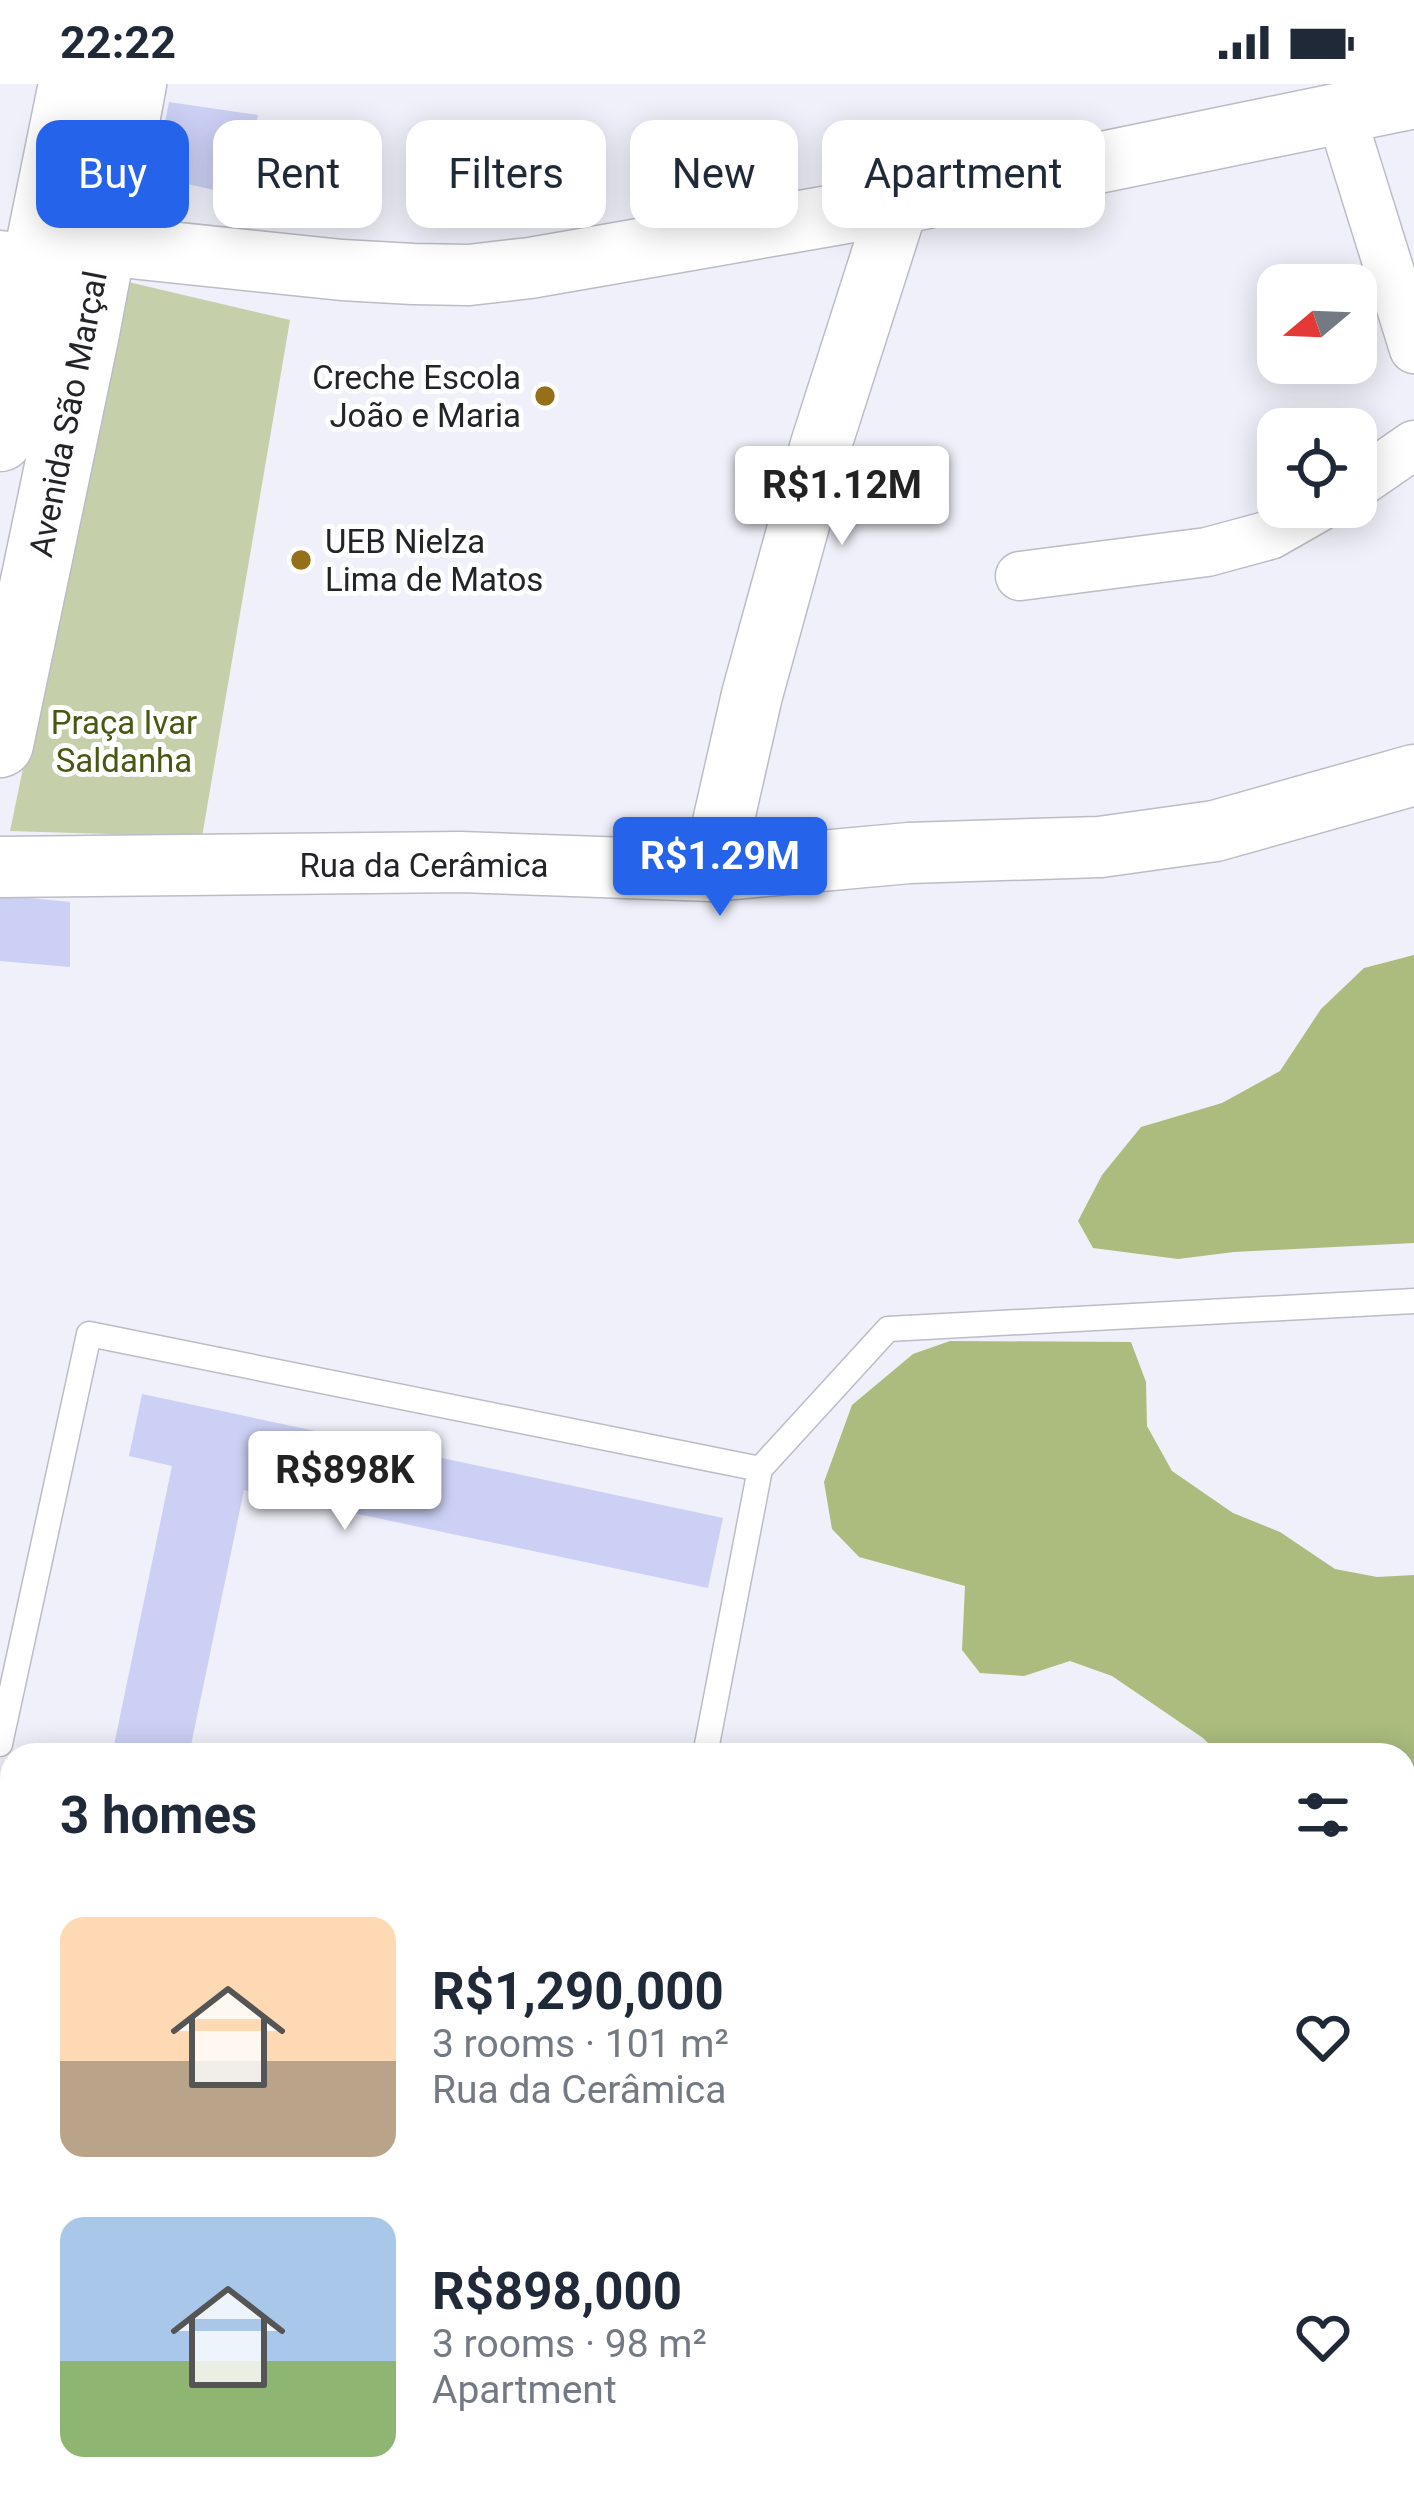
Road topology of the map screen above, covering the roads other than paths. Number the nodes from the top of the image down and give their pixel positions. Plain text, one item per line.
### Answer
1 (72, 84) edge
2 (133, 84) edge
3 (1370, 101) edge
4 (1105, 159) edge
5 (822, 217) edge
6 (890, 228) edge
7 (102, 244) junction
8 (18, 264) edge
9 (1414, 350) edge
10 (0, 438) edge
11 (1414, 445) edge
12 (1377, 471) edge
13 (1282, 528) edge
14 (1020, 576) dead end
15 (0, 744) edge
16 (1414, 775) edge
17 (0, 867) edge
18 (712, 871) junction
19 (1414, 1301) edge
20 (760, 1468) junction
21 (0, 1743) edge
22 (707, 1743) edge

1 - 8 main road, Avenida São Marçal
2 - 7 main road, Avenida São Marçal
3 - 4 street
3 - 9 street
5 - 7 street
6 - 18 street
7 - 8 street
7 - 15 main road, Avenida São Marçal
8 - 10 main road, Avenida São Marçal
11 - 12 street
13 - 14 street
16 - 18 street, Rua da Cerâmica
17 - 18 street, Rua da Cerâmica
19 - 20 lane
20 - 21 lane
20 - 22 lane

